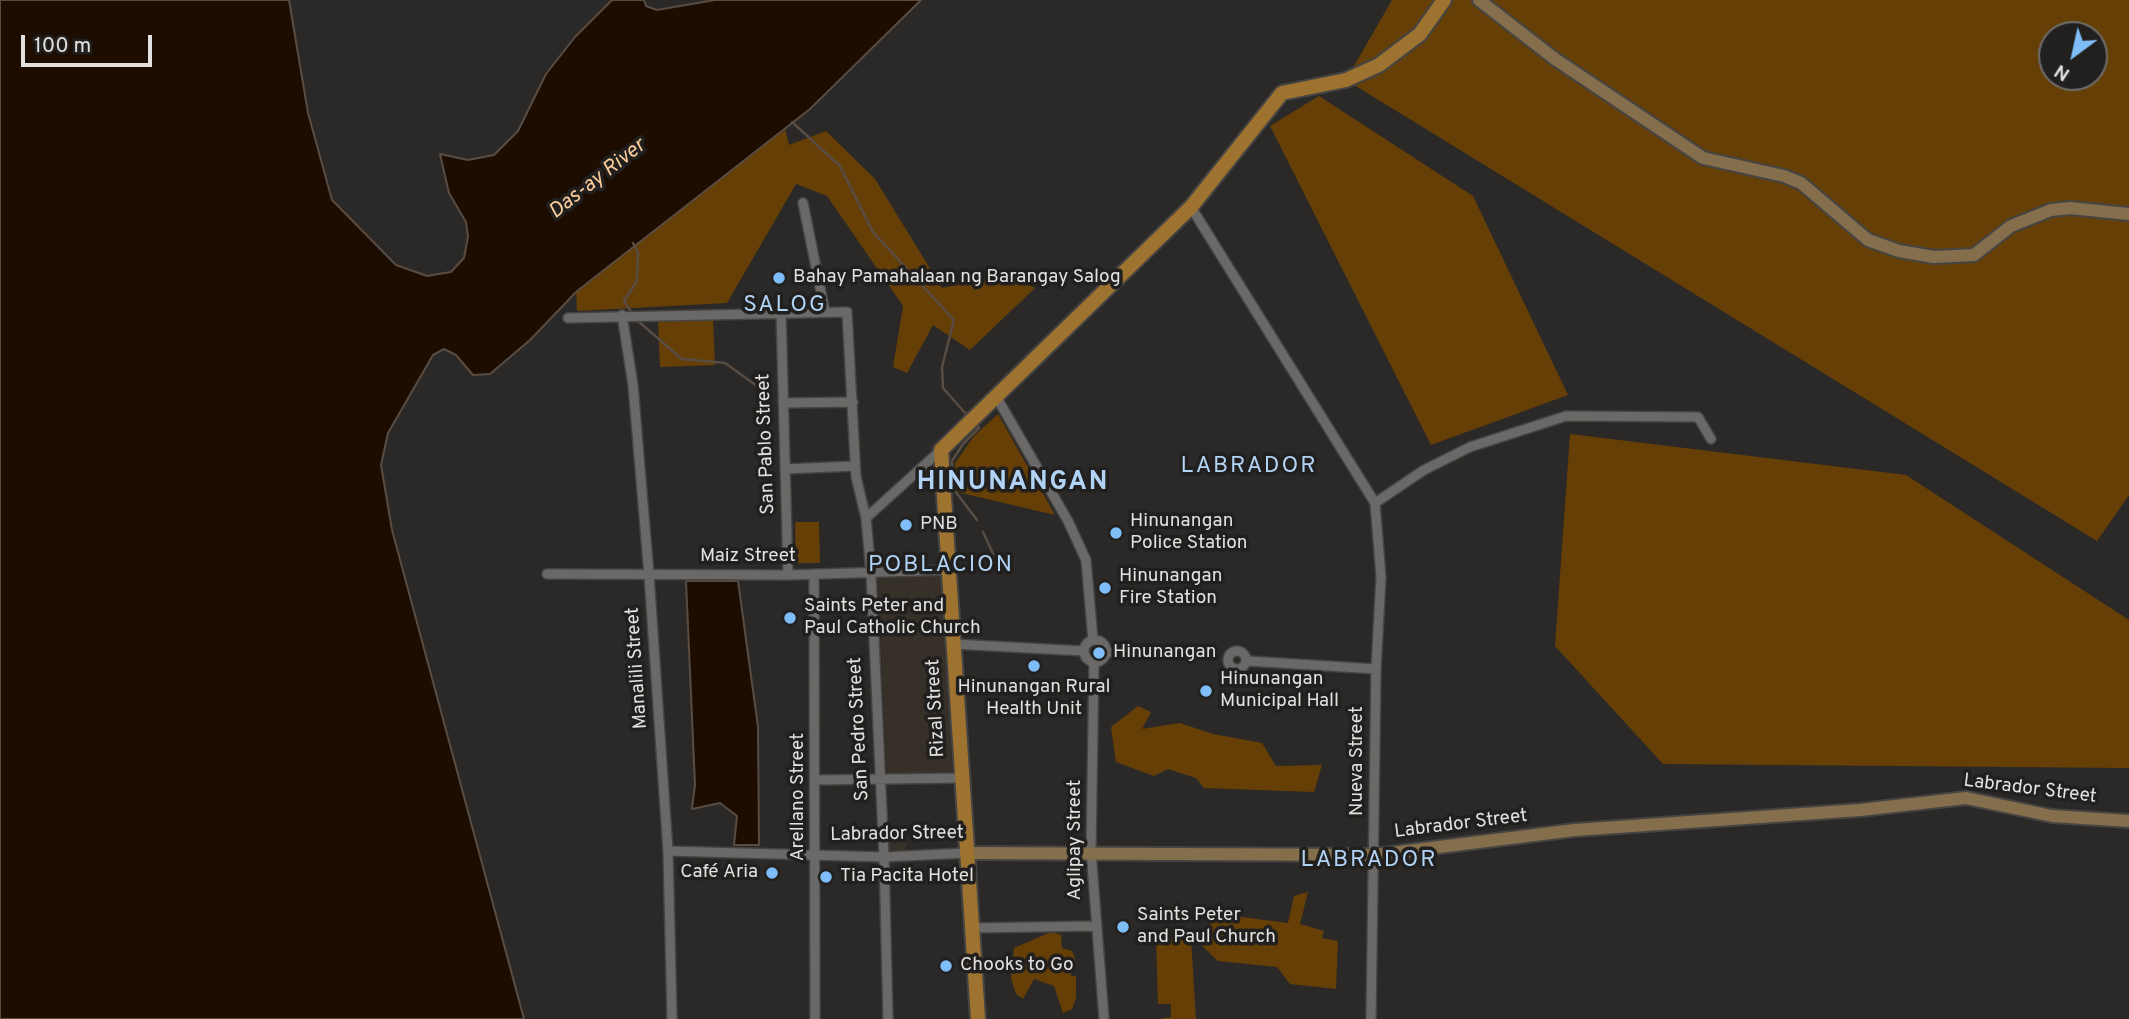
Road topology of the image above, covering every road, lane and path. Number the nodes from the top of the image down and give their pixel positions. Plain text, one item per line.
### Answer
1 (1444, 0) edge
2 (1479, 0) edge
3 (803, 203) dead end
4 (1191, 207) junction
5 (2129, 214) edge
6 (781, 312) junction
7 (825, 312) junction
8 (622, 315) junction
9 (568, 318) dead end
10 (997, 398) junction
11 (853, 402) junction
12 (783, 403) junction
13 (1711, 439) dead end
14 (941, 450) junction
15 (855, 466) junction
16 (785, 469) junction
17 (1375, 503) junction
18 (866, 518) junction
19 (948, 570) junction
20 (871, 573) junction
21 (547, 574) dead end
22 (814, 574) junction
23 (649, 575) junction
24 (788, 575) junction
25 (1093, 640) junction
26 (953, 644) junction
27 (1084, 651) junction
28 (1105, 652) junction
29 (1157, 653) dead end
30 (1094, 661) junction
31 (1248, 661) dead end
32 (1376, 669) junction
33 (961, 778) junction
34 (816, 780) junction
35 (878, 780) junction
36 (2129, 821) edge
37 (668, 851) junction
38 (1091, 851) junction
39 (966, 853) junction
40 (817, 855) junction
41 (1375, 855) junction
42 (884, 857) junction
43 (1095, 926) junction
44 (971, 928) junction
45 (672, 1019) edge
46 (815, 1019) edge
47 (888, 1019) edge
48 (978, 1019) edge
49 (1104, 1019) edge
50 (1371, 1019) edge

1 - 4 main road
2 - 5 street
3 - 7 street
4 - 10 main road
4 - 17 street
6 - 7 street
6 - 8 street
6 - 12 street, San Pablo Street
7 - 11 street, San Pedro Street
8 - 9 street
8 - 23 street, Manalili Street
10 - 14 main road
10 - 25 street
11 - 12 street
11 - 15 street, San Pedro Street
12 - 16 street, San Pablo Street
13 - 17 street
14 - 18 street
14 - 19 main road, Rizal Street
15 - 16 street
15 - 18 street, San Pedro Street
16 - 24 street, San Pablo Street
17 - 32 street, Nueva Street
18 - 20 street, San Pedro Street
19 - 20 street, Maiz Street
19 - 26 main road, Rizal Street
20 - 22 street, Maiz Street
20 - 35 street, San Pedro Street
21 - 23 street, Maiz Street
22 - 24 street, Maiz Street
22 - 34 street, Arellano Street
23 - 24 street, Maiz Street
23 - 37 street, Manalili Street
25 - 27 street
25 - 28 street
26 - 27 street
26 - 33 main road, Rizal Street
27 - 30 street
28 - 29 street
28 - 30 street
30 - 38 street, Aglipay Street
31 - 32 street
32 - 41 street, Nueva Street
33 - 35 street
33 - 39 main road, Rizal Street
34 - 35 street
34 - 40 street, Arellano Street
35 - 42 street, San Pedro Street
36 - 41 street, Labrador Street
37 - 40 street, Labrador Street
37 - 45 street, Manalili Street
38 - 39 street, Labrador Street
38 - 41 street, Labrador Street
38 - 43 street, Aglipay Street
39 - 42 street, Labrador Street
39 - 44 main road, Rizal Street
40 - 42 street, Labrador Street
40 - 46 street, Arellano Street
41 - 50 street, Nueva Street
42 - 47 street, San Pedro Street
43 - 44 street
43 - 49 street, Aglipay Street
44 - 48 main road, Rizal Street

